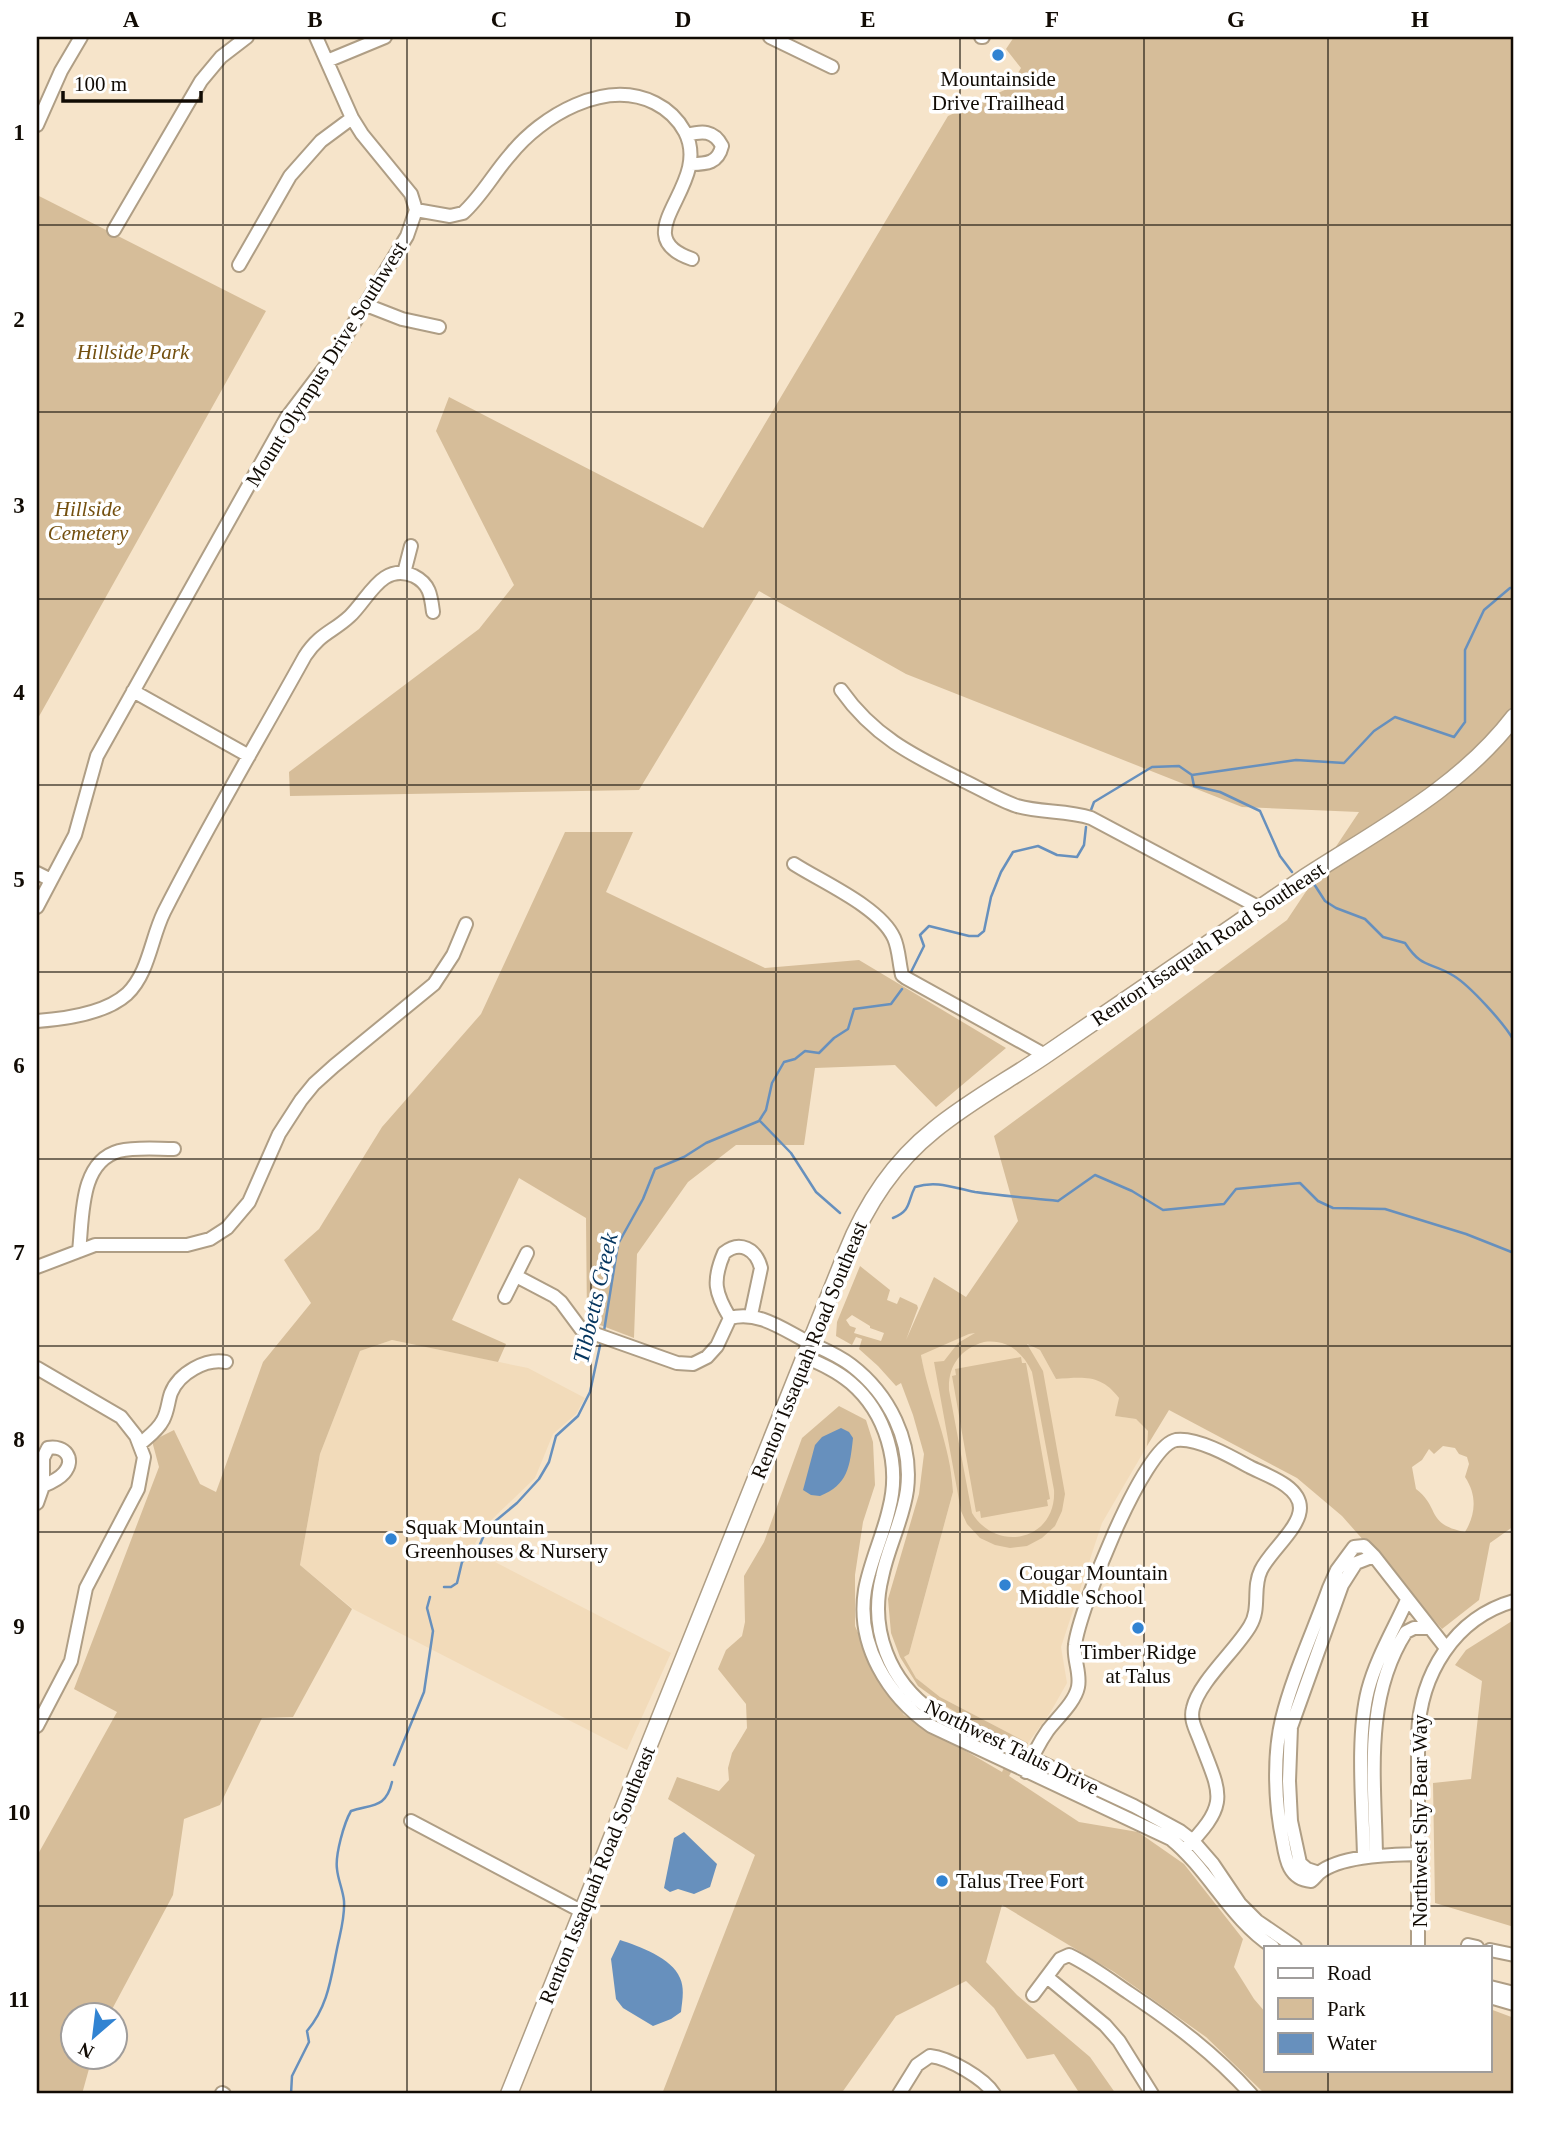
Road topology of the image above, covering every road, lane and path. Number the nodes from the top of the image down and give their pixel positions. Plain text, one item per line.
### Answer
1 (82, 37) edge
2 (247, 37) edge
3 (317, 37) edge
4 (385, 37) edge
5 (770, 37) edge
6 (327, 61) junction
7 (832, 67) dead end
8 (352, 118) junction
9 (37, 125) edge
10 (687, 135) junction
11 (691, 164) junction
12 (416, 210) junction
13 (114, 230) dead end
14 (692, 259) dead end
15 (239, 265) dead end
16 (366, 305) junction
17 (439, 327) dead end
18 (411, 546) dead end
19 (404, 573) junction
20 (433, 612) dead end
21 (841, 690) dead end
22 (134, 691) junction
23 (1514, 717) edge
24 (249, 756) junction
25 (794, 864) dead end
26 (37, 873) edge
27 (51, 880) junction
28 (37, 907) edge
29 (1260, 908) junction
30 (466, 924) dead end
31 (37, 1021) edge
32 (1045, 1055) junction
33 (174, 1149) dead end
34 (79, 1251) junction
35 (527, 1253) dead end
36 (37, 1267) edge
37 (516, 1276) junction
38 (505, 1297) dead end
39 (751, 1315) junction
40 (730, 1318) junction
41 (807, 1350) junction
42 (226, 1362) dead end
43 (37, 1368) edge
44 (140, 1444) junction
45 (43, 1486) dead end
46 (37, 1503) edge
47 (1407, 1600) junction
48 (1509, 1602) edge
49 (1430, 1628) junction
50 (1446, 1648) junction
51 (37, 1726) edge
52 (1031, 1758) junction
53 (1026, 1772) junction
54 (411, 1821) dead end
55 (1189, 1846) junction
56 (1418, 1854) junction
57 (1370, 1857) junction
58 (581, 1911) junction
59 (1272, 1946) edge
60 (1294, 1946) edge
61 (1418, 1946) edge
62 (1492, 1950) edge
63 (1514, 1955) edge
64 (1047, 1977) junction
65 (1492, 1988) edge
66 (1514, 1993) edge
67 (1033, 1995) dead end
68 (1492, 1998) edge
69 (1514, 2004) edge
70 (509, 2094) edge
71 (899, 2094) edge
72 (993, 2094) edge
73 (1152, 2094) edge
74 (1251, 2094) edge

1 - 9 street
2 - 13 street
3 - 6 street
4 - 6 street
5 - 7 street
6 - 8 street
8 - 12 street
8 - 15 street
10 - 11 street
10 - 11 street
10 - 12 street
11 - 14 street
12 - 16 street, Mount Olympus Drive Southwest
16 - 17 street
16 - 22 street, Mount Olympus Drive Southwest
18 - 19 street
19 - 20 street
19 - 24 street
21 - 29 street
22 - 24 street
22 - 27 street, Mount Olympus Drive Southwest
23 - 29 main road, Renton Issaquah Road Southeast
24 - 31 street
25 - 32 street
26 - 27 street
27 - 28 street, Mount Olympus Drive Southwest
29 - 32 main road, Renton Issaquah Road Southeast
30 - 34 street
32 - 41 main road, Renton Issaquah Road Southeast
33 - 34 street
34 - 36 street
35 - 37 street
37 - 38 street
37 - 40 street
39 - 40 street
39 - 40 street
39 - 41 street
41 - 52 street, Northwest Talus Drive
41 - 53 street, Northwest Talus Drive
41 - 58 main road, Renton Issaquah Road Southeast
42 - 44 street
43 - 44 street
44 - 51 street
45 - 46 street
47 - 49 street
47 - 57 street
47 - 57 street
48 - 50 street, Northwest Shy Bear Way
49 - 50 street
49 - 57 street
50 - 56 street, Northwest Shy Bear Way
52 - 53 street
52 - 55 street, Northwest Talus Drive
52 - 55 street
53 - 55 street, Northwest Talus Drive
54 - 58 street
55 - 59 street, Northwest Talus Drive
55 - 60 street, Northwest Talus Drive
56 - 57 street
56 - 61 street, Northwest Shy Bear Way
58 - 70 main road, Renton Issaquah Road Southeast
62 - 63 street
64 - 67 street
64 - 73 street
64 - 74 street
65 - 66 street
68 - 69 street
71 - 72 street

